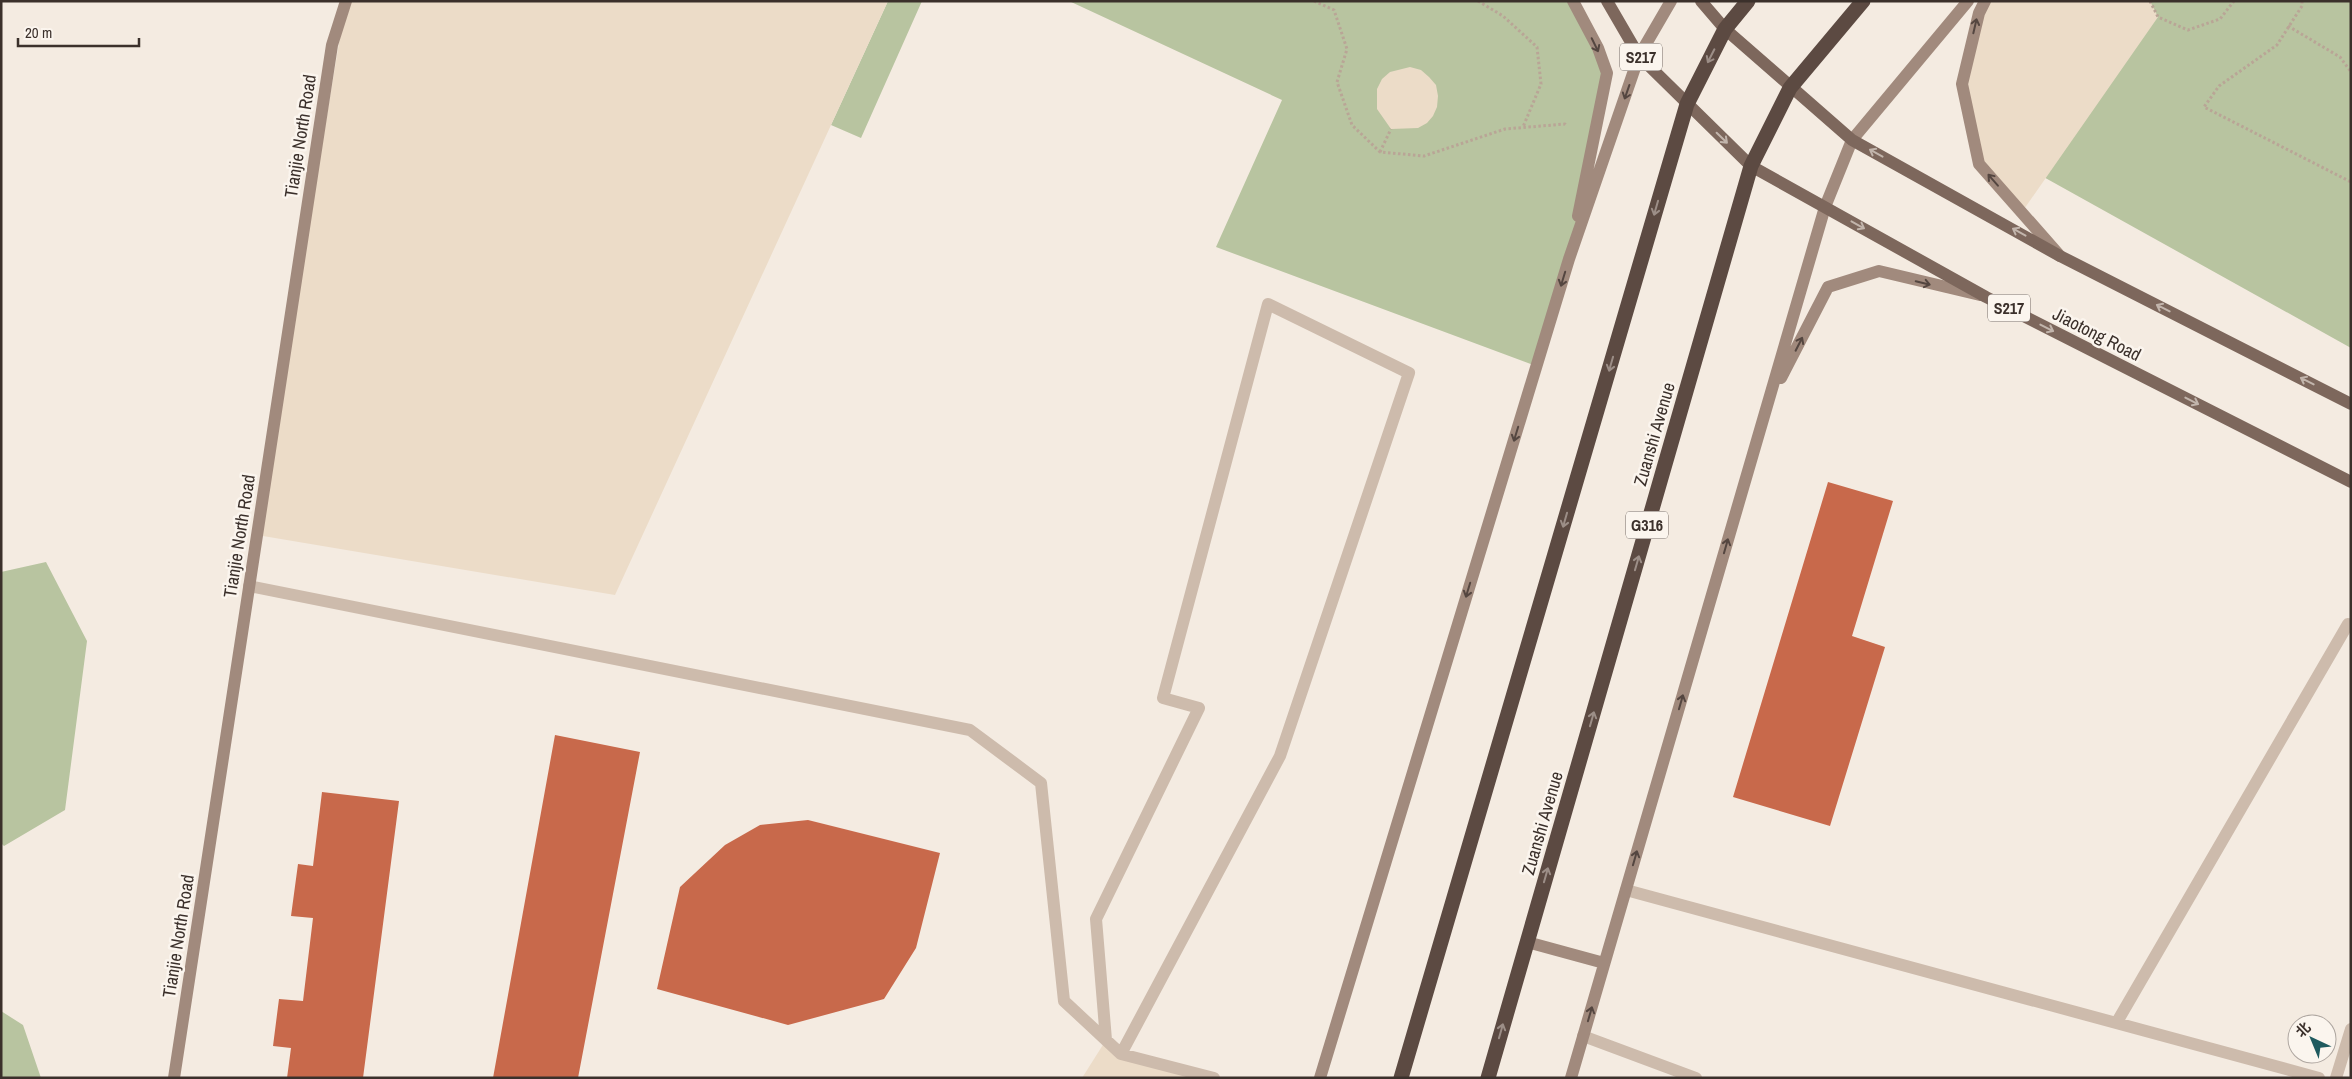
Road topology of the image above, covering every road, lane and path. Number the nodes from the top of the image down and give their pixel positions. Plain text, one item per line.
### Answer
1 (346, 1) edge
2 (1314, 1) edge
3 (1478, 1) edge
4 (1573, 1) edge
5 (1607, 1) edge
6 (1671, 1) edge
7 (1701, 1) edge
8 (1748, 1) edge
9 (1864, 1) edge
10 (1968, 1) edge
11 (1985, 1) edge
12 (2150, 1) edge
13 (2234, 1) edge
14 (2302, 1) edge
15 (2288, 26) junction
16 (1724, 29) junction
17 (1640, 56) junction
18 (2351, 72) edge
19 (1790, 88) junction
20 (1687, 104) junction
21 (1522, 128) junction
22 (1391, 129) dead end
23 (1852, 140) junction
24 (1590, 151) junction
25 (1380, 152) junction
26 (1751, 166) junction
27 (2351, 182) edge
28 (1825, 207) junction
29 (2060, 256) junction
30 (1570, 260) junction
31 (1986, 297) junction
32 (1768, 403) junction
33 (2351, 404) edge
34 (2351, 482) edge
35 (249, 586) junction
36 (2351, 625) edge
37 (1626, 890) junction
38 (1527, 942) junction
39 (1604, 963) junction
40 (2116, 1022) junction
41 (2351, 1029) edge
42 (1583, 1036) junction
43 (1106, 1040) junction
44 (1121, 1054) junction
45 (174, 1078) edge
46 (1214, 1078) edge
47 (1320, 1078) edge
48 (1401, 1078) edge
49 (1488, 1078) edge
50 (1571, 1078) edge
51 (1696, 1078) edge
52 (2319, 1078) edge
53 (2336, 1078) edge

1 - 35 street, Tianjie North Road
2 - 25 path
3 - 21 path
4 -> 24 street
5 - 17 main road, S217
6 - 17 street
7 - 16 main road
8 - 16 highway
9 - 19 highway, Zuanshi Avenue / G316
10 - 23 street
29 -> 11 street
12 - 13 path
14 - 15 path
15 - 18 path
15 - 27 path
16 - 19 main road
16 -> 20 highway
17 - 20 main road, S217
17 -> 30 street
19 - 23 main road
19 - 26 highway, Zuanshi Avenue / G316
20 -> 26 main road, Jiaotong Road / S217
20 -> 48 highway
21 - 24 path
21 - 25 path
22 - 25 path
23 - 28 street
29 -> 23 main road
24 - 30 street
26 - 28 main road, Jiaotong Road / S217
38 -> 26 highway, Zuanshi Avenue / G316
28 -> 31 main road, Jiaotong Road / S217
28 - 32 street
33 -> 29 main road
30 -> 47 street
32 -> 31 street
31 -> 34 main road, Jiaotong Road / S217
37 -> 32 street
35 - 43 lane
35 - 45 street, Tianjie North Road
36 - 40 lane
37 - 39 street
37 - 40 lane
38 - 39 street
49 -> 38 highway, Zuanshi Avenue / G316
42 -> 39 street
40 - 52 lane
41 - 53 lane
42 - 50 street
42 - 51 lane
43 - 44 lane
43 - 44 lane
44 - 46 lane

